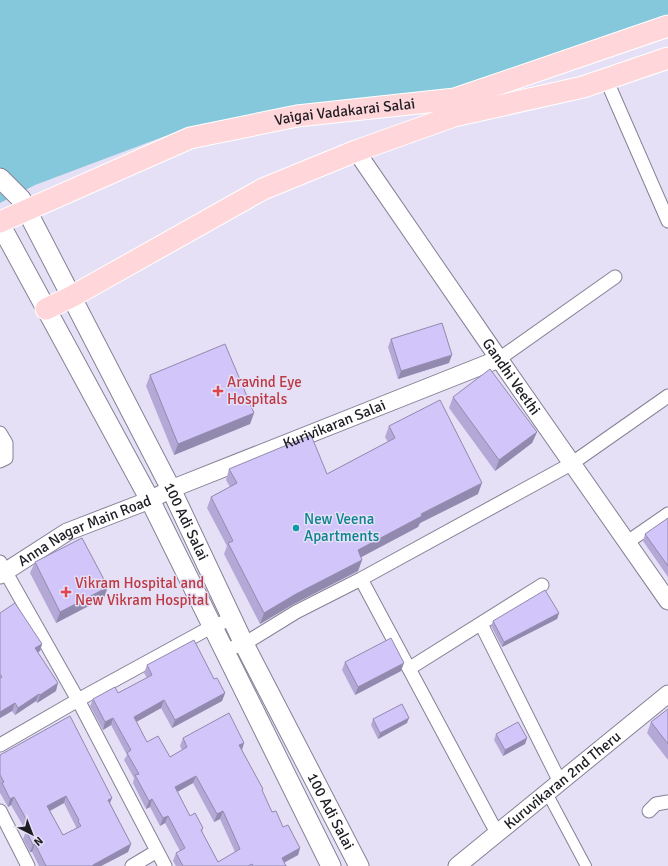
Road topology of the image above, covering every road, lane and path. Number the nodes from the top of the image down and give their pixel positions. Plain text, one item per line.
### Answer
1 (668, 26) edge
2 (668, 58) edge
3 (606, 79) junction
4 (356, 151) junction
5 (0, 178) edge
6 (24, 204) junction
7 (668, 221) edge
8 (0, 223) edge
9 (615, 277) dead end
10 (71, 297) junction
11 (46, 309) junction
12 (498, 359) junction
13 (668, 396) edge
14 (0, 432) edge
15 (0, 462) edge
16 (571, 464) junction
17 (171, 488) junction
18 (150, 500) junction
19 (668, 514) edge
20 (626, 543) junction
21 (2, 569) edge
22 (361, 579) junction
23 (542, 585) dead end
24 (668, 601) edge
25 (232, 619) junction
26 (481, 624) junction
27 (213, 626) junction
28 (244, 644) junction
29 (224, 650) junction
30 (410, 668) junction
31 (668, 694) edge
32 (78, 700) junction
33 (0, 745) edge
34 (560, 782) junction
35 (547, 793) junction
36 (668, 802) edge
37 (0, 810) edge
38 (649, 812) dead end
39 (497, 833) junction
40 (157, 851) junction
41 (28, 866) edge
42 (132, 866) edge
43 (165, 866) edge
44 (331, 866) edge
45 (359, 866) edge
46 (456, 866) edge
47 (586, 866) edge

1 - 6 main road, Vaigai Vadakarai Salai
2 - 3 main road, Vaigai Vadakarai Salai
3 - 4 main road, Vaigai Vadakarai Salai
3 - 7 street
4 - 10 main road, Vaigai Vadakarai Salai
4 - 12 street, Gandhi Veethi
5 - 6 main road, 100 Adi Salai
6 - 8 main road, Vaigai Vadakarai Salai
6 - 10 main road, 100 Adi Salai
8 - 11 main road, 100 Adi Salai
9 - 12 street
10 - 11 main road, Vaigai Vadakarai Salai
10 - 17 main road, 100 Adi Salai
11 - 18 main road, 100 Adi Salai
12 - 16 street, Gandhi Veethi
12 - 17 street, Kurivikaran Salai
13 - 16 street
14 - 15 street
16 - 20 street, Gandhi Veethi
16 - 22 street
17 - 18 street, Anna Nagar Main Road
17 - 25 main road, 100 Adi Salai
18 - 21 street, Anna Nagar Main Road
18 - 27 main road, 100 Adi Salai
19 - 20 street
20 - 24 street, Gandhi Veethi
21 - 32 street
22 - 28 street
22 - 30 street
23 - 26 street
25 - 27 street
25 - 28 main road, 100 Adi Salai
26 - 30 street
26 - 34 street
27 - 29 main road, 100 Adi Salai
27 - 32 street
28 - 29 street
28 - 45 main road, 100 Adi Salai
29 - 44 main road, 100 Adi Salai
30 - 39 street
31 - 34 street, Kuruvikaran 2nd Theru
32 - 33 street
32 - 40 street
34 - 35 street, Kuruvikaran 2nd Theru
35 - 39 street, Kuruvikaran 2nd Theru
35 - 47 street
36 - 38 street
37 - 41 street
39 - 46 street, Kuruvikaran 2nd Theru
40 - 42 street
40 - 43 street

